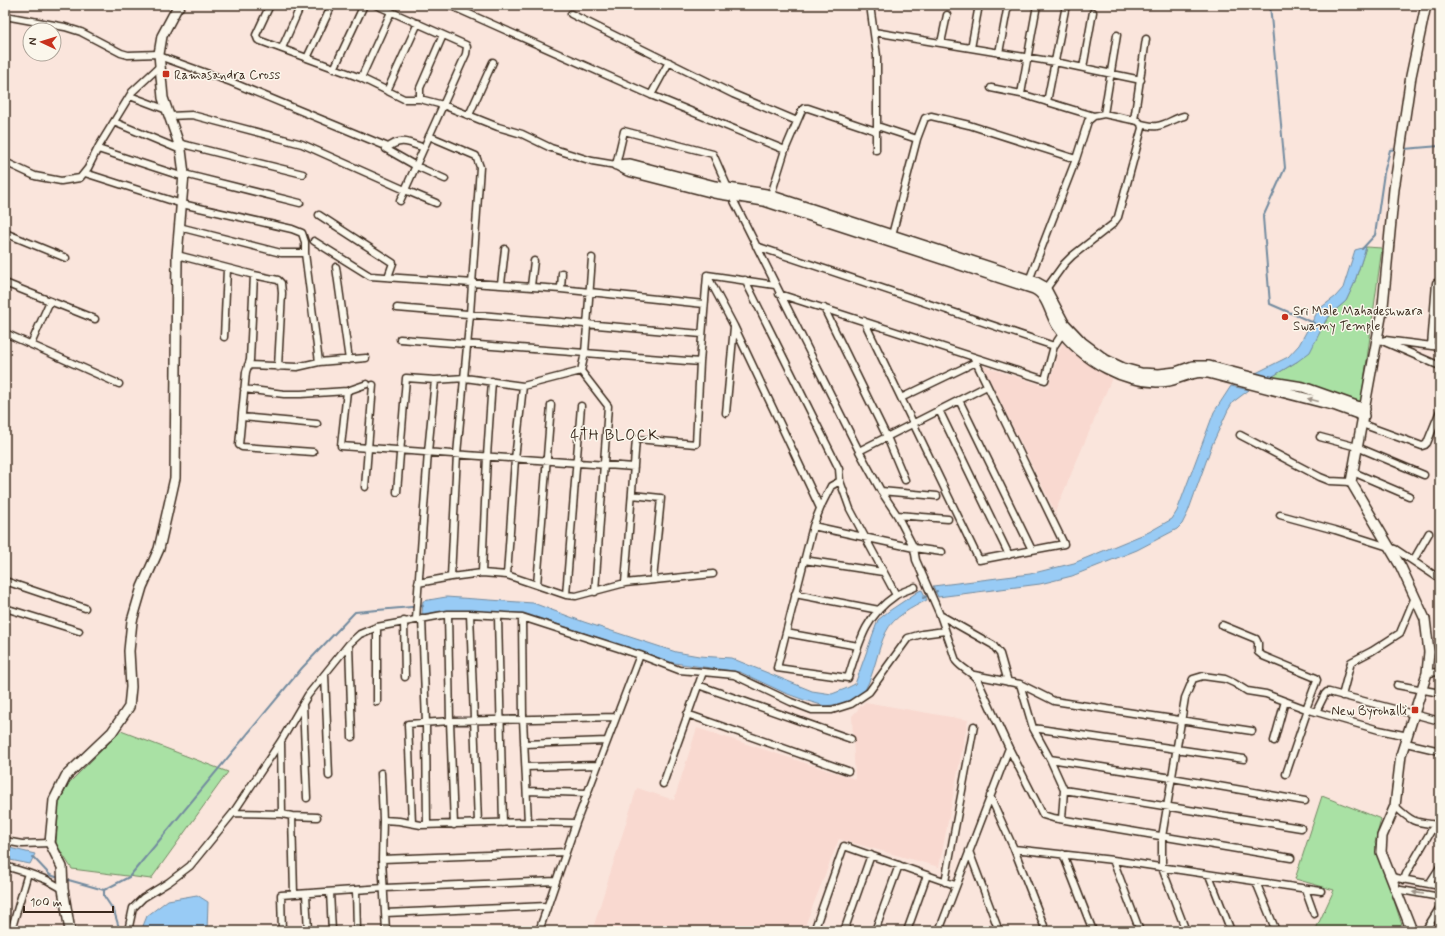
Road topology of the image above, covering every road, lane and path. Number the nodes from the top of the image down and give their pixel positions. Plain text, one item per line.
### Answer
1 (180, 5) edge
2 (270, 5) edge
3 (302, 5) edge
4 (332, 5) edge
5 (364, 5) edge
6 (376, 5) edge
7 (449, 5) edge
8 (870, 5) edge
9 (979, 5) edge
10 (1037, 5) edge
11 (1066, 5) edge
12 (1426, 5) edge
13 (1007, 10) dead end
14 (392, 12) junction
15 (1093, 12) dead end
16 (571, 14) dead end
17 (947, 14) dead end
18 (5, 16) edge
19 (418, 23) junction
20 (874, 32) junction
21 (443, 35) junction
22 (1117, 35) dead end
23 (1146, 39) dead end
24 (941, 43) junction
25 (282, 48) junction
26 (972, 48) junction
27 (999, 53) junction
28 (159, 55) junction
29 (307, 58) junction
30 (1028, 58) junction
31 (493, 62) dead end
32 (669, 62) junction
33 (1055, 62) junction
34 (159, 67) junction
35 (1083, 68) junction
36 (334, 69) junction
37 (1112, 74) junction
38 (361, 78) junction
39 (1141, 80) junction
40 (991, 88) dead end
41 (387, 91) junction
42 (1021, 94) junction
43 (651, 95) junction
44 (130, 96) junction
45 (420, 99) junction
46 (1047, 102) junction
47 (443, 105) junction
48 (168, 113) junction
49 (1104, 114) junction
50 (469, 115) junction
51 (1094, 116) junction
52 (1184, 116) dead end
53 (1134, 120) junction
54 (797, 121) junction
55 (114, 122) junction
56 (1141, 124) junction
57 (877, 129) junction
58 (429, 136) junction
59 (917, 140) junction
60 (179, 147) junction
61 (388, 147) junction
62 (424, 148) junction
63 (98, 149) junction
64 (786, 150) junction
65 (876, 150) dead end
66 (1076, 159) junction
67 (5, 162) edge
68 (616, 165) junction
69 (416, 166) junction
70 (85, 173) junction
71 (303, 174) dead end
72 (184, 176) junction
73 (445, 178) dead end
74 (405, 190) junction
75 (730, 191) junction
76 (771, 196) junction
77 (400, 201) dead end
78 (300, 203) dead end
79 (436, 203) dead end
80 (182, 204) junction
81 (320, 215) dead end
82 (179, 227) junction
83 (5, 233) edge
84 (892, 235) junction
85 (314, 241) dead end
86 (756, 246) junction
87 (505, 248) dead end
88 (305, 253) junction
89 (177, 255) junction
90 (66, 258) dead end
91 (592, 258) dead end
92 (534, 261) dead end
93 (336, 267) dead end
94 (227, 268) junction
95 (562, 273) dead end
96 (254, 275) junction
97 (707, 275) junction
98 (388, 277) junction
99 (745, 280) junction
100 (472, 282) junction
101 (5, 283) edge
102 (1028, 283) junction
103 (1436, 283) dead end
104 (500, 284) junction
105 (775, 285) junction
106 (532, 286) junction
107 (561, 289) junction
108 (1046, 289) junction
109 (589, 292) junction
110 (779, 294) junction
111 (50, 301) junction
112 (704, 304) junction
113 (397, 308) dead end
114 (824, 308) junction
115 (470, 314) junction
116 (95, 320) dead end
117 (864, 321) junction
118 (587, 324) junction
119 (734, 326) junction
120 (5, 333) edge
121 (702, 334) junction
122 (1062, 334) dead end
123 (224, 337) dead end
124 (400, 339) dead end
125 (1378, 339) junction
126 (31, 344) junction
127 (467, 344) junction
128 (1054, 346) junction
129 (1430, 346) junction
130 (1440, 347) edge
131 (585, 353) junction
132 (366, 358) dead end
133 (349, 360) junction
134 (975, 360) junction
135 (319, 362) junction
136 (700, 362) junction
137 (248, 365) junction
138 (278, 366) junction
139 (1440, 366) edge
140 (580, 371) junction
141 (1233, 376) junction
142 (465, 378) junction
143 (435, 380) junction
144 (492, 381) junction
145 (119, 384) dead end
146 (523, 386) junction
147 (987, 386) junction
148 (244, 389) junction
149 (347, 391) junction
150 (901, 398) junction
151 (959, 400) junction
152 (551, 405) dead end
153 (582, 406) dead end
154 (939, 410) junction
155 (1440, 412) edge
156 (726, 413) dead end
157 (1364, 416) junction
158 (242, 417) junction
159 (913, 423) junction
160 (317, 424) dead end
161 (1240, 435) dead end
162 (887, 437) junction
163 (1320, 437) dead end
164 (1357, 447) junction
165 (369, 448) junction
166 (400, 450) junction
167 (858, 451) junction
168 (313, 452) dead end
169 (428, 452) junction
170 (457, 454) junction
171 (487, 456) junction
172 (515, 459) junction
173 (547, 461) junction
174 (577, 463) junction
175 (603, 465) junction
176 (634, 467) junction
177 (1353, 472) junction
178 (1424, 475) dead end
179 (905, 480) dead end
180 (840, 481) junction
181 (1351, 482) junction
182 (365, 487) dead end
183 (881, 491) junction
184 (397, 492) dead end
185 (632, 495) junction
186 (937, 496) dead end
187 (1409, 496) dead end
188 (820, 508) junction
189 (897, 515) junction
190 (1280, 515) dead end
191 (948, 519) dead end
192 (813, 526) junction
193 (1429, 533) dead end
194 (865, 537) junction
195 (1388, 547) junction
196 (914, 548) junction
197 (1032, 550) junction
198 (942, 552) dead end
199 (1009, 555) junction
200 (804, 560) junction
201 (1413, 561) junction
202 (883, 572) junction
203 (482, 573) junction
204 (713, 574) dead end
205 (507, 575) junction
206 (1439, 575) edge
207 (451, 577) junction
208 (653, 580) junction
209 (5, 581) edge
210 (418, 583) junction
211 (625, 583) junction
212 (537, 585) junction
213 (915, 588) dead end
214 (595, 592) junction
215 (795, 594) junction
216 (566, 595) junction
217 (896, 595) junction
218 (1415, 597) junction
219 (5, 608) edge
220 (85, 608) dead end
221 (879, 610) junction
222 (448, 614) junction
223 (470, 614) junction
224 (940, 615) junction
225 (498, 616) junction
226 (522, 617) junction
227 (419, 619) junction
228 (404, 621) junction
229 (1222, 625) dead end
230 (378, 627) junction
231 (79, 631) dead end
232 (945, 631) junction
233 (786, 633) junction
234 (349, 644) junction
235 (858, 646) junction
236 (640, 655) junction
237 (703, 672) junction
238 (1440, 672) edge
239 (1427, 673) junction
240 (325, 674) junction
241 (974, 675) junction
242 (405, 677) dead end
243 (1008, 682) junction
244 (1020, 684) junction
245 (698, 685) junction
246 (1397, 685) dead end
247 (1421, 690) junction
248 (1440, 693) edge
249 (1342, 696) junction
250 (1285, 701) junction
251 (378, 702) dead end
252 (303, 704) junction
253 (1307, 709) junction
254 (1316, 712) junction
255 (687, 714) junction
256 (1414, 715) junction
257 (616, 717) junction
258 (523, 719) junction
259 (500, 720) junction
260 (1182, 720) junction
261 (450, 721) junction
262 (473, 721) junction
263 (1440, 721) edge
264 (426, 723) junction
265 (974, 726) dead end
266 (1034, 728) junction
267 (1252, 731) dead end
268 (352, 737) dead end
269 (851, 739) dead end
270 (1407, 740) junction
271 (281, 741) junction
272 (607, 741) junction
273 (1274, 741) dead end
274 (524, 744) junction
275 (1008, 748) junction
276 (1177, 749) junction
277 (1440, 751) edge
278 (1050, 759) junction
279 (1244, 760) dead end
280 (598, 765) junction
281 (526, 767) junction
282 (848, 771) dead end
283 (381, 773) dead end
284 (1286, 774) dead end
285 (329, 776) dead end
286 (1172, 778) junction
287 (663, 784) dead end
288 (1064, 790) junction
289 (527, 791) junction
290 (587, 793) junction
291 (990, 796) junction
292 (307, 798) dead end
293 (1305, 801) dead end
294 (1395, 806) junction
295 (1167, 808) junction
296 (233, 813) junction
297 (282, 814) junction
298 (292, 816) junction
299 (318, 817) dead end
300 (1062, 819) junction
301 (383, 820) junction
302 (528, 822) junction
303 (412, 823) junction
304 (503, 823) junction
305 (576, 823) junction
306 (478, 824) junction
307 (1437, 824) edge
308 (427, 825) junction
309 (454, 825) junction
310 (1301, 828) dead end
311 (1162, 837) junction
312 (5, 841) edge
313 (50, 843) junction
314 (1014, 849) junction
315 (969, 851) junction
316 (566, 852) junction
317 (1064, 854) junction
318 (872, 855) junction
319 (1291, 858) dead end
320 (382, 859) junction
321 (1113, 860) junction
322 (5, 866) edge
323 (898, 866) junction
324 (1440, 867) edge
325 (1162, 868) junction
326 (28, 873) junction
327 (927, 875) junction
328 (1209, 875) junction
329 (1390, 877) junction
330 (1404, 880) junction
331 (556, 881) junction
332 (945, 882) junction
333 (1256, 882) junction
334 (1429, 884) junction
335 (956, 885) junction
336 (1440, 886) edge
337 (384, 888) junction
338 (63, 889) junction
339 (1305, 889) junction
340 (1395, 889) junction
341 (356, 890) junction
342 (1321, 891) dead end
343 (330, 892) junction
344 (294, 894) junction
345 (306, 894) junction
346 (1440, 896) edge
347 (547, 906) junction
348 (1440, 907) edge
349 (385, 913) junction
350 (1314, 914) dead end
351 (11, 931) edge
352 (70, 931) edge
353 (128, 931) edge
354 (282, 931) edge
355 (308, 931) edge
356 (332, 931) edge
357 (357, 931) edge
358 (386, 931) edge
359 (539, 931) edge
360 (814, 931) edge
361 (844, 931) edge
362 (875, 931) edge
363 (907, 931) edge
364 (939, 931) edge
365 (999, 931) edge
366 (1046, 931) edge
367 (1093, 931) edge
368 (1140, 931) edge
369 (1186, 931) edge
370 (1231, 931) edge
371 (1276, 931) edge
372 (1412, 931) edge
373 (1425, 931) edge

1 - 28 street
2 - 25 street
3 - 25 street
4 - 29 street
5 - 36 street
6 - 14 street
7 - 43 street
8 - 20 street
9 - 26 street
10 - 30 street
11 - 33 street
12 - 125 street
13 - 27 street
14 - 19 street
14 - 38 street
15 - 35 street
16 - 32 street
17 - 24 street
18 - 28 street
19 - 21 street
19 - 41 street
20 - 24 street
20 - 57 street
21 - 45 street
21 - 47 street
22 - 37 street
23 - 39 street
24 - 26 street
25 - 29 street
26 - 27 street
27 - 30 street
28 - 34 street
28 - 61 street
29 - 36 street
30 - 33 street
30 - 42 street
31 - 50 street
32 - 43 street
32 - 54 street
33 - 35 street
33 - 46 street
34 - 44 street
34 - 48 street
35 - 37 street
36 - 38 street
37 - 39 street
37 - 49 street
38 - 41 street
39 - 53 street
40 - 42 street
41 - 45 street
42 - 46 street
43 - 64 street
44 - 48 street
44 - 55 street
45 - 47 street
46 - 51 street
47 - 50 street
47 - 58 street
48 - 60 street
48 - 74 street
49 - 51 street
49 - 53 street
50 - 68 street
51 - 66 street
52 - 56 street
53 - 56 street
54 - 57 street
54 - 64 street
55 - 60 street
55 - 63 street
56 - 108 street
57 - 59 street
57 - 65 street
58 - 62 street
58 - 100 street
59 - 66 street
59 - 84 street
60 - 71 street
60 - 72 street
61 - 62 street
61 - 69 street
62 - 69 street
63 - 70 street
63 - 72 street
64 - 76 street
66 - 102 street
67 - 70 street
68 - 75 street
68 - 75 street
69 - 73 street
69 - 74 street
70 - 80 street
72 - 78 street
72 - 80 street
74 - 77 street
74 - 79 street
75 - 76 street
75 - 86 street
75 - 102 street
76 - 84 street
80 - 82 street
80 - 88 street
81 - 98 street
82 - 88 street
82 - 89 street
83 - 90 street
84 - 102 street
85 - 98 street
86 - 105 street
86 - 128 street
87 - 104 street
88 - 135 street
89 - 94 street
89 - 313 street
91 - 109 street
92 - 106 street
93 - 133 street
94 - 96 street
94 - 123 street
95 - 107 street
96 - 137 street
96 - 138 street
97 - 99 street
97 - 112 street
97 - 119 street
98 - 100 street
99 - 105 street
99 - 180 street
100 - 104 street
100 - 115 street
101 - 111 street
102 - 108 street
102 - 141 street
103 - 129 street
104 - 106 street
105 - 110 street
106 - 107 street
107 - 109 street
108 - 141 street
109 - 112 street
109 - 118 street
110 - 114 street
110 - 167 street
111 - 116 street
111 - 126 street
112 - 121 street
113 - 115 street
114 - 117 street
114 - 162 street
115 - 118 street
115 - 127 street
117 - 134 street
117 - 150 street
118 - 121 street
118 - 131 street
119 - 156 street
119 - 188 street
120 - 126 street
121 - 136 street
122 - 128 street
124 - 127 street
125 - 129 street
125 - 139 street
125 - 157 street
126 - 145 street
127 - 131 street
127 - 142 street
128 - 134 street
129 - 130 street
131 - 136 street
131 - 140 street
132 - 133 street
133 - 135 street
134 - 147 street
134 - 150 street
135 - 138 street
136 - 176 street
137 - 138 street
137 - 148 street
140 - 146 street
140 - 175 street
141 - 157 street
142 - 143 street
142 - 144 street
142 - 170 street
143 - 166 street
143 - 169 street
144 - 146 street
144 - 171 street
146 - 172 street
147 - 151 street
147 - 197 street
148 - 149 street
148 - 158 street
149 - 165 street
149 - 165 street
150 - 159 street
151 - 154 street
151 - 197 street
152 - 173 street
153 - 174 street
154 - 159 street
154 - 199 street
155 - 157 street
157 - 164 street
158 - 160 street
158 - 168 street
159 - 162 street
159 - 199 street
161 - 181 street
162 - 167 street
162 - 179 street
163 - 164 street
164 - 177 street
164 - 178 street
165 - 166 street
165 - 182 street
166 - 169 street
166 - 184 street
167 - 183 street
169 - 170 street
169 - 210 street
170 - 171 street
170 - 207 street
171 - 172 street
171 - 203 street
172 - 173 street
172 - 205 street
173 - 174 street
173 - 212 street
174 - 175 street
174 - 216 street
175 - 176 street
175 - 214 street
176 - 185 street
177 - 181 street
177 - 187 street
180 - 188 street
180 - 194 street
181 - 195 street
183 - 186 street
183 - 189 street
185 - 208 street
185 - 211 street
188 - 192 street
189 - 191 street
189 - 196 street
190 - 195 street
192 - 194 street
192 - 200 street
193 - 201 street
194 - 196 street
194 - 202 street
195 - 201 street
195 - 218 street
196 - 198 street
196 - 224 street
197 - 199 street
200 - 202 street
200 - 215 street
201 - 206 street
202 - 217 street
203 - 205 street
203 - 207 street
204 - 208 street
205 - 212 street
207 - 210 street
208 - 211 street
209 - 220 street
210 - 227 street
211 - 214 street
212 - 216 street
213 - 217 street
214 - 216 street
215 - 221 street
215 - 233 street
217 - 221 street
218 - 239 street
218 - 249 street
219 - 231 street
221 - 235 street
222 - 223 street
222 - 227 street
222 - 261 street
223 - 225 street
223 - 262 street
224 - 232 street
224 - 243 street
225 - 226 street
225 - 259 street
226 - 236 street
226 - 258 street
227 - 228 street
227 - 264 street
228 - 230 street
228 - 242 street
229 - 253 street
230 - 234 street
230 - 251 street
232 - 237 street
232 - 241 street
233 - 235 street
233 - 235 street
234 - 240 street
234 - 268 street
236 - 237 street
236 - 257 street
237 - 245 street
238 - 239 street
239 - 247 street
240 - 252 street
240 - 285 street
241 - 243 street
241 - 275 street
243 - 244 street
244 - 260 street
244 - 266 street
245 - 255 street
245 - 269 street
246 - 247 street
247 - 248 street
247 - 256 street
249 - 254 street
249 - 256 street
250 - 253 street
250 - 260 street
250 - 273 street
252 - 271 street
252 - 292 street
253 - 254 street
253 - 284 street
254 - 270 street
255 - 282 street
255 - 287 street
256 - 263 street
256 - 270 street
257 - 258 street
257 - 272 street
258 - 259 street
258 - 274 street
259 - 262 street
259 - 304 street
260 - 267 street
260 - 276 street
261 - 262 street
261 - 264 street
261 - 309 street
262 - 306 street
264 - 303 street
264 - 308 street
265 - 332 street
266 - 276 street
266 - 278 street
270 - 277 street
270 - 294 street
271 - 296 street
271 - 297 street
272 - 274 street
272 - 280 street
274 - 281 street
275 - 291 street
275 - 300 street
276 - 279 street
276 - 286 street
278 - 286 street
278 - 288 street
280 - 281 street
280 - 290 street
281 - 289 street
283 - 301 street
286 - 293 street
286 - 295 street
288 - 295 street
288 - 300 street
289 - 290 street
289 - 302 street
290 - 305 street
291 - 314 street
291 - 315 street
294 - 307 street
294 - 329 street
295 - 310 street
295 - 311 street
296 - 297 street
296 - 353 street
297 - 298 street
298 - 299 street
298 - 344 street
300 - 311 street
301 - 303 street
301 - 320 street
302 - 304 street
302 - 305 street
303 - 308 street
304 - 306 street
305 - 316 street
306 - 309 street
307 - 330 street
308 - 309 street
311 - 319 street
311 - 325 street
312 - 313 street
313 - 338 street
314 - 317 street
314 - 366 street
315 - 335 street
315 - 365 street
316 - 320 street
316 - 331 street
317 - 321 street
317 - 367 street
318 - 323 street
318 - 360 street
318 - 361 street
320 - 337 street
321 - 325 street
321 - 368 street
322 - 326 street
323 - 327 street
323 - 362 street
324 - 334 street
325 - 328 street
325 - 369 street
326 - 338 street
326 - 351 street
327 - 332 street
327 - 363 street
328 - 333 street
328 - 370 street
329 - 330 street
329 - 340 street
330 - 334 street
331 - 337 street
331 - 347 street
332 - 335 street
333 - 339 street
333 - 371 street
334 - 336 street
335 - 364 street
337 - 341 street
337 - 349 street
338 - 352 street
339 - 342 street
339 - 350 street
346 -> 340 street
340 - 372 street
341 - 343 street
341 - 357 street
343 - 345 street
343 - 356 street
344 - 345 street
344 - 354 street
345 - 355 street
347 - 349 street
347 - 359 street
348 - 373 street
349 - 358 street

